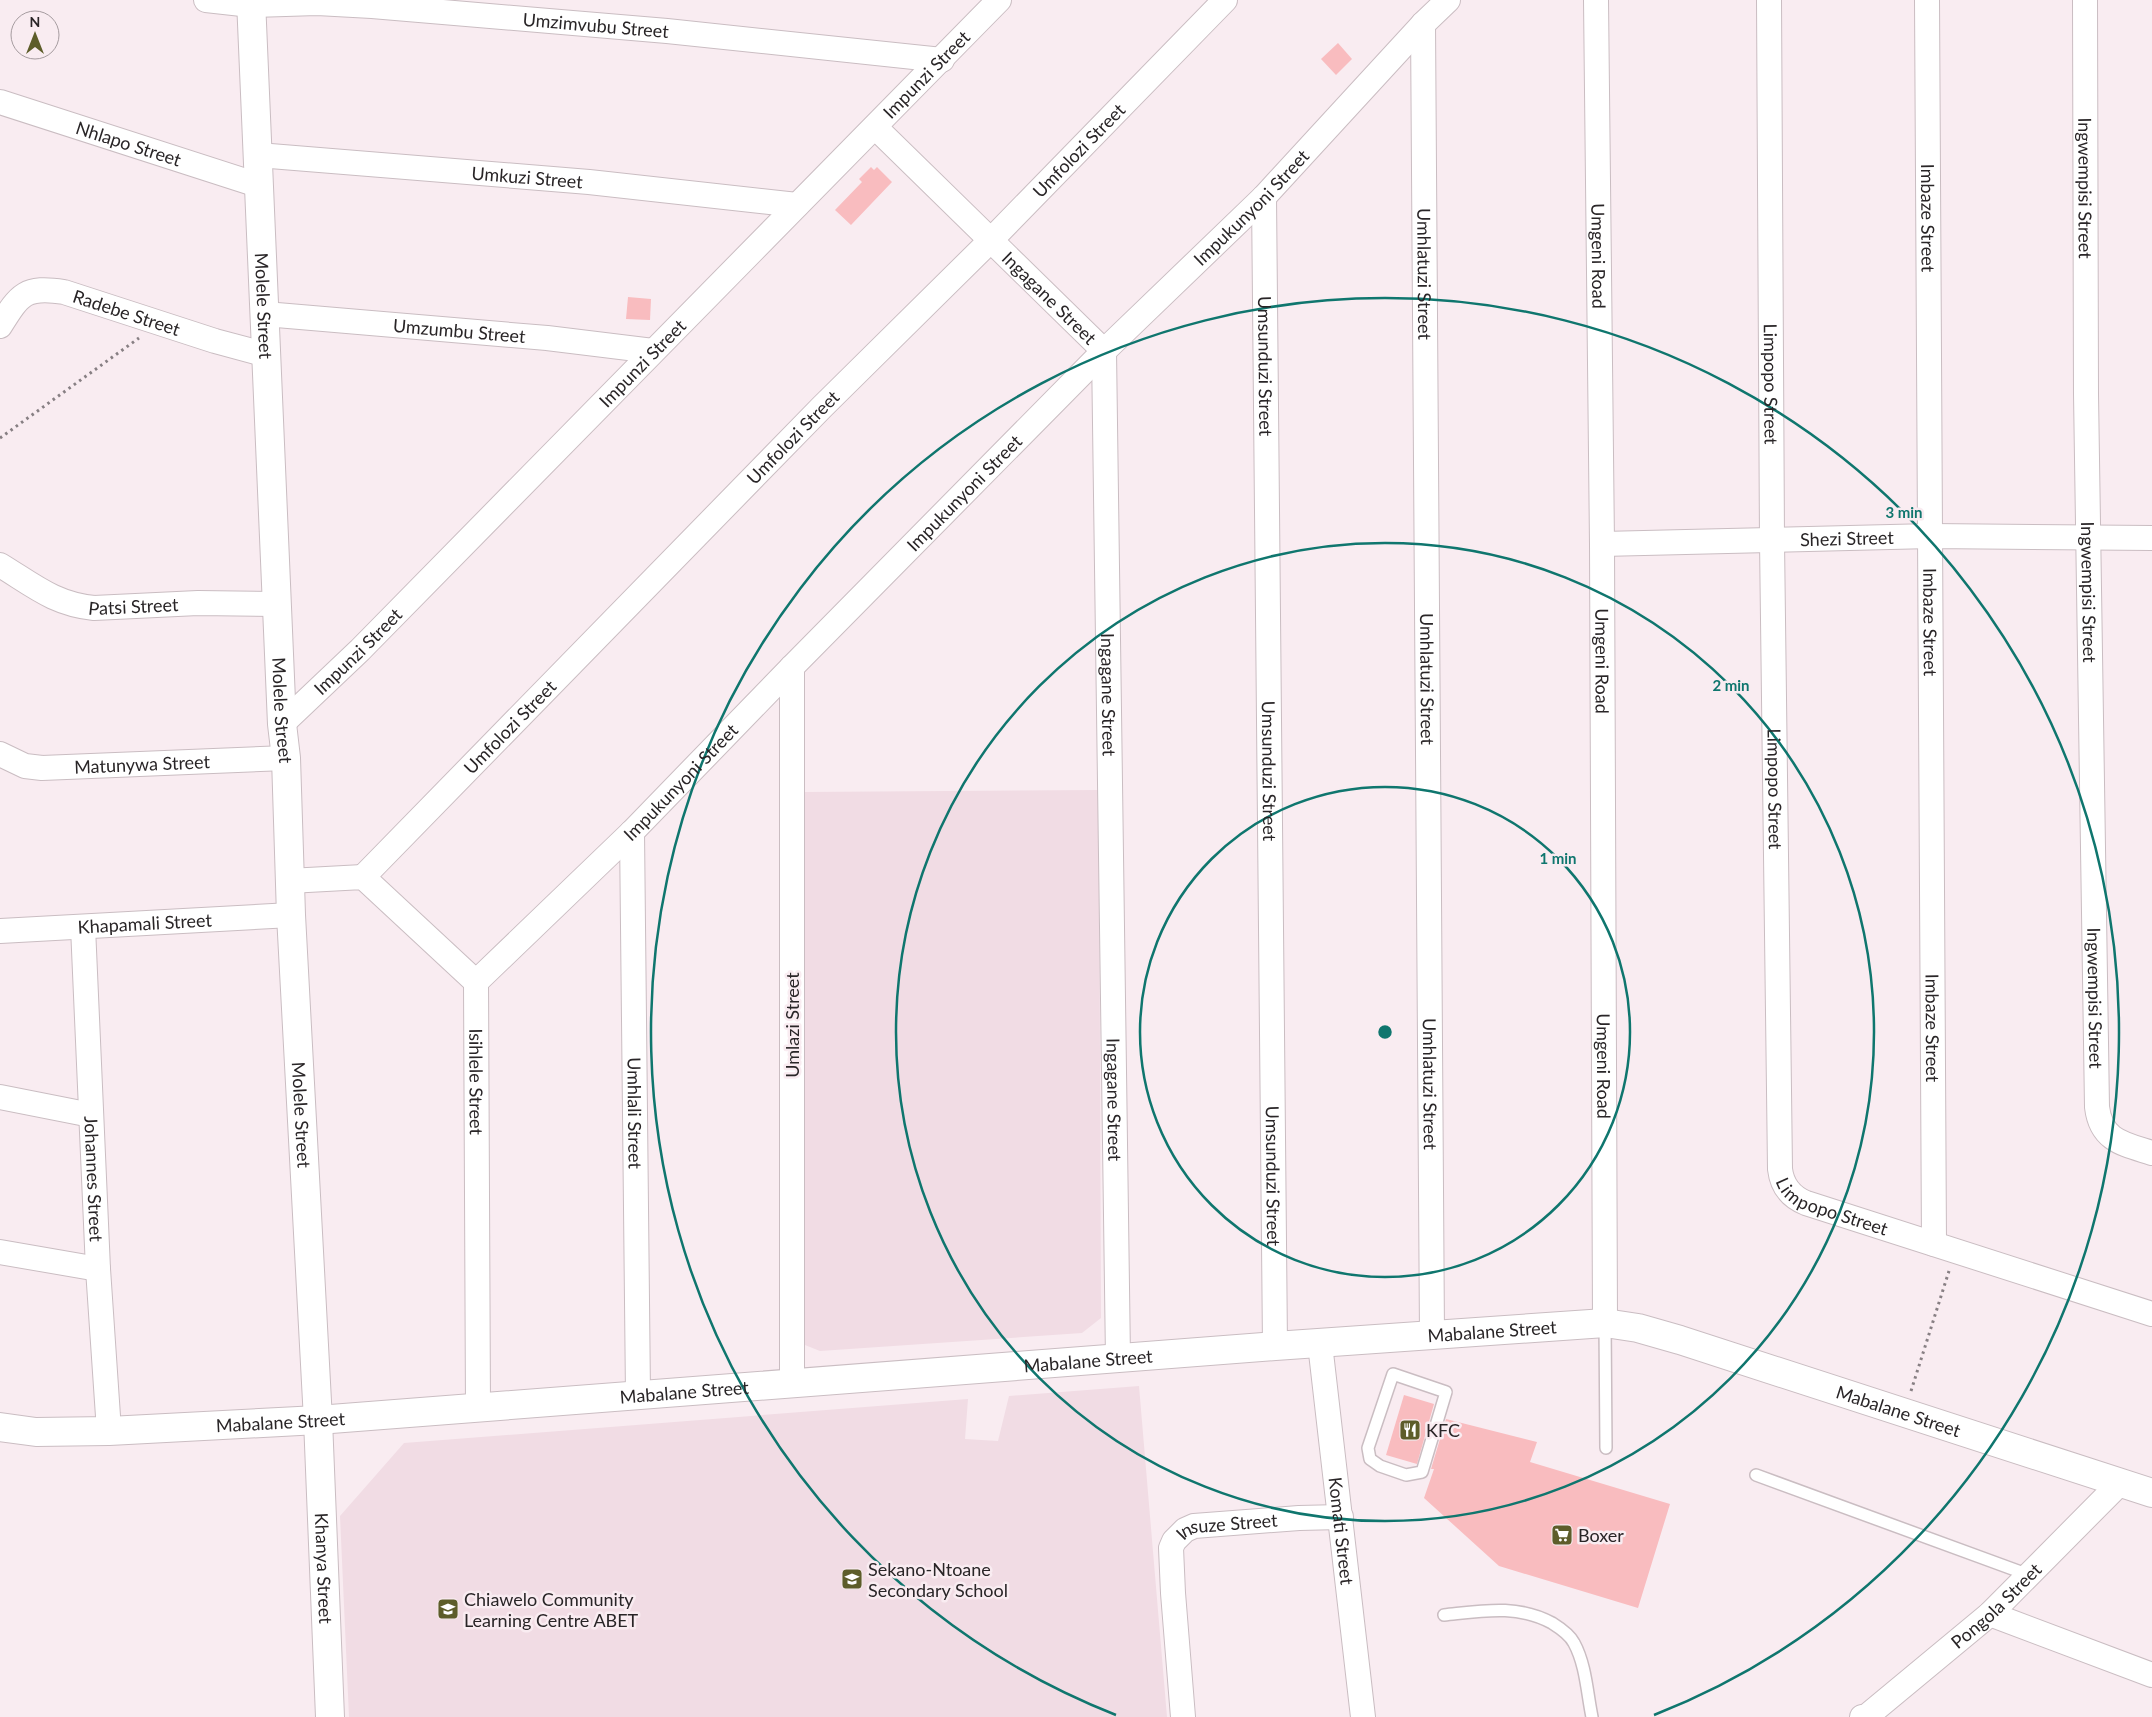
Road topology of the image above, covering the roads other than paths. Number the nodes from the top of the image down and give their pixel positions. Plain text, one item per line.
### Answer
1 (206, 0) edge
2 (999, 0) edge
3 (1225, 0) edge
4 (1448, 0) edge
5 (1596, 0) edge
6 (1769, 0) edge
7 (1927, 0) edge
8 (2085, 0) edge
9 (251, 2) edge
10 (1423, 24) junction
11 (942, 60) junction
12 (0, 102) edge
13 (875, 127) junction
14 (258, 155) junction
15 (258, 185) junction
16 (1264, 197) junction
17 (797, 205) junction
18 (991, 240) junction
19 (265, 314) junction
20 (0, 326) edge
21 (654, 351) junction
22 (1104, 351) junction
23 (267, 355) junction
24 (1930, 536) junction
25 (2152, 538) edge
26 (2088, 539) junction
27 (1772, 541) junction
28 (1602, 544) junction
29 (0, 565) edge
30 (278, 604) junction
31 (792, 667) junction
32 (282, 724) junction
33 (0, 754) edge
34 (286, 758) junction
35 (632, 832) junction
36 (363, 877) junction
37 (289, 880) junction
38 (290, 915) junction
39 (83, 927) junction
40 (0, 930) edge
41 (476, 982) junction
42 (0, 1097) edge
43 (91, 1115) junction
44 (2152, 1153) edge
45 (1945, 1248) junction
46 (0, 1252) edge
47 (98, 1269) junction
48 (2152, 1314) edge
49 (1606, 1324) junction
50 (1432, 1335) junction
51 (1320, 1344) junction
52 (1276, 1346) junction
53 (1118, 1359) junction
54 (792, 1382) junction
55 (1446, 1392) joint
56 (638, 1395) junction
57 (478, 1408) junction
58 (318, 1420) junction
59 (0, 1428) edge
60 (109, 1431) junction
61 (1606, 1448) dead end
62 (1756, 1475) dead end
63 (2120, 1483) junction
64 (2152, 1493) edge
65 (1341, 1517) junction
66 (2029, 1575) junction
67 (1990, 1614) junction
68 (1444, 1615) dead end
69 (2152, 1675) edge
70 (330, 1717) edge
71 (1183, 1717) edge
72 (1363, 1717) edge
73 (1592, 1717) edge
74 (1865, 1717) edge

1 - 9 street, Umzimvubu Street
2 - 11 street, Impunzi Street
3 - 18 street, Umfolozi Street
4 - 10 street, Impukunyoni Street
5 - 28 street, Umgeni Road
6 - 27 street, Limpopo Street
7 - 24 street, Imbaze Street
8 - 26 street, Ingwempisi Street
9 - 11 street, Umzimvubu Street
9 - 14 street, Molele Street
10 - 16 street, Impukunyoni Street
10 - 50 street, Umhlatuzi Street
11 - 13 street, Impunzi Street
12 - 15 street, Nhlapo Street
13 - 17 street, Impunzi Street
13 - 18 street, Ingagane Street
14 - 15 street, Molele Street
14 - 17 street, Umkuzi Street
15 - 19 street, Molele Street
16 - 22 street, Impukunyoni Street
16 - 52 street, Umsunduzi Street
17 - 21 street, Impunzi Street
18 - 22 street, Ingagane Street
18 - 36 street, Umfolozi Street
19 - 21 street, Umzumbu Street
19 - 23 street, Molele Street
20 - 23 street, Radebe Street
21 - 32 street, Impunzi Street
22 - 31 street, Impukunyoni Street
22 - 53 street, Ingagane Street
23 - 30 street, Molele Street
24 - 26 street, Shezi Street
24 - 27 street, Shezi Street
24 - 45 street, Imbaze Street
25 - 26 street, Shezi Street
26 - 44 street, Ingwempisi Street
27 - 28 street, Shezi Street
27 - 45 street, Limpopo Street
28 - 49 street, Umgeni Road
29 - 30 street, Patsi Street
30 - 32 street, Molele Street
31 - 35 street, Impukunyoni Street
31 - 54 street, Umlazi Street
32 - 34 street, Molele Street
33 - 34 street, Matunywa Street
34 - 37 street, Molele Street
35 - 41 street, Impukunyoni Street
35 - 56 street, Umhlali Street
36 - 37 street
36 - 41 street
37 - 38 street, Molele Street
38 - 39 street, Khapamali Street
38 - 58 street, Molele Street
39 - 40 street, Khapamali Street
39 - 43 street, Johannes Street
41 - 57 street, Isihlele Street
42 - 43 street
43 - 47 street, Johannes Street
45 - 48 street, Limpopo Street
46 - 47 street
47 - 60 street, Johannes Street
49 - 50 street, Mabalane Street
49 - 61 lane
49 - 63 street, Mabalane Street
50 - 51 street, Mabalane Street
51 - 52 street, Mabalane Street
51 - 65 street, Komati Street
52 - 53 street, Mabalane Street
53 - 54 street, Mabalane Street
54 - 56 street, Mabalane Street
55 - 55 lane
56 - 57 street, Mabalane Street
57 - 58 street, Mabalane Street
58 - 60 street, Mabalane Street
58 - 70 street, Khanya Street
59 - 60 street, Mabalane Street
62 - 66 lane
63 - 64 street, Mabalane Street
63 - 66 street, Pongola Street
65 - 71 street, Insuze Street
65 - 72 street, Komati Street
66 - 67 street, Pongola Street
67 - 69 street
67 - 74 street, Pongola Street
68 - 73 lane

